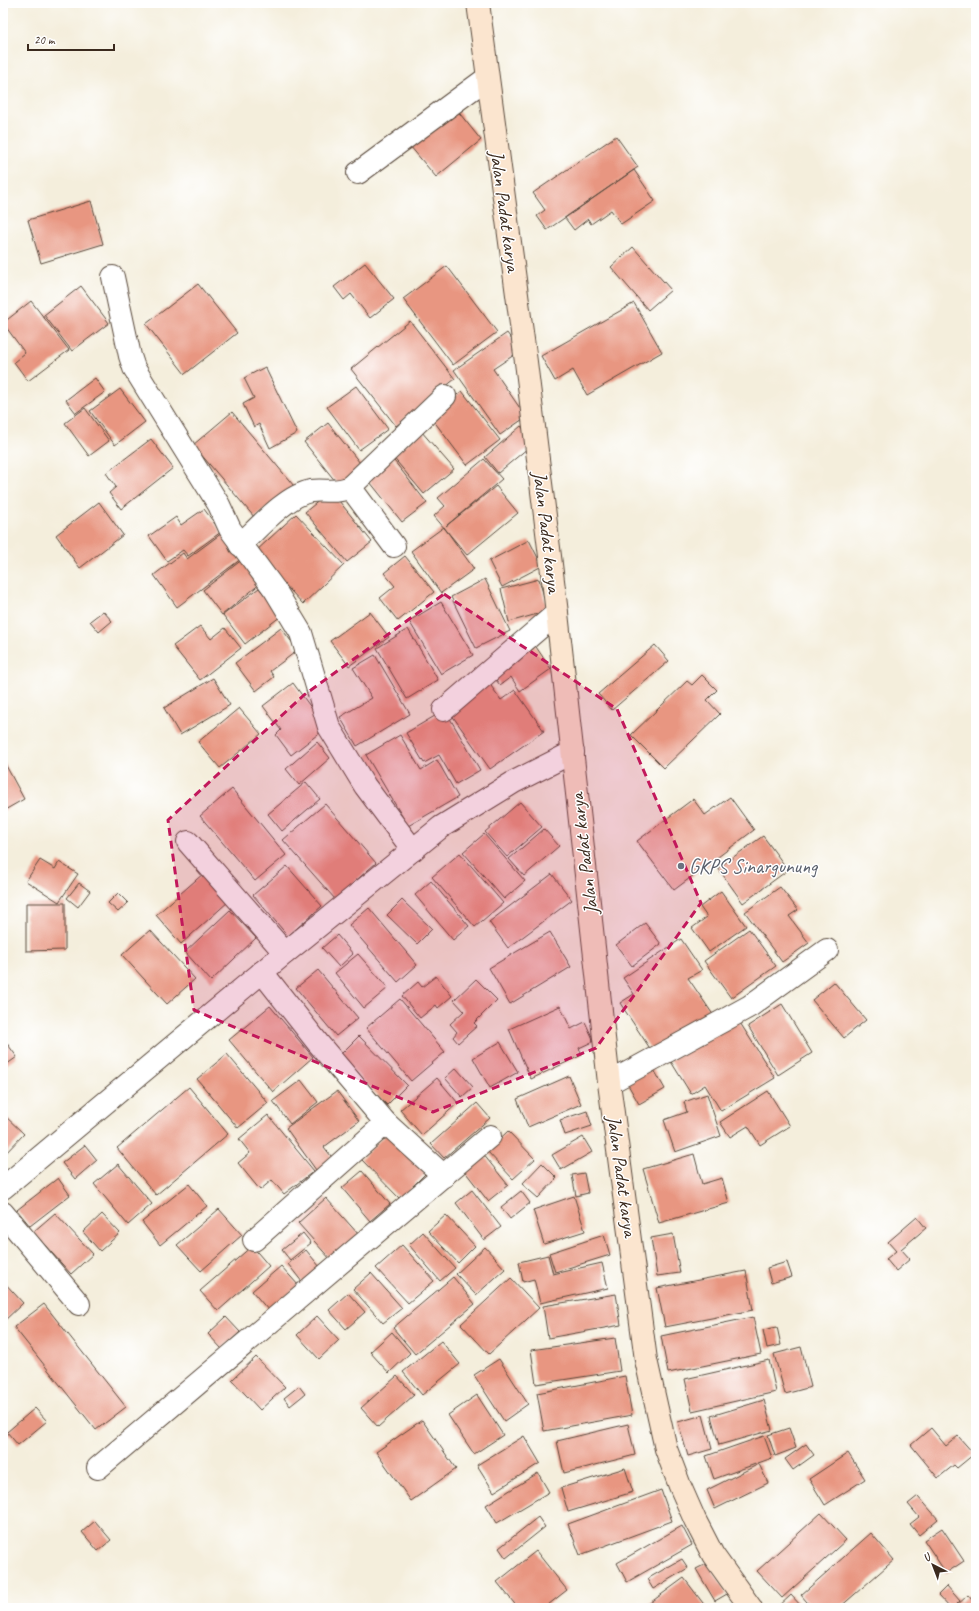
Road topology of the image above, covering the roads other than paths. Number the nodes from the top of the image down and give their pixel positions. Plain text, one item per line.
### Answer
1 (478, 3) edge
2 (487, 78) junction
3 (358, 173) dead end
4 (113, 277) dead end
5 (445, 396) dead end
6 (350, 487) junction
7 (240, 545) junction
8 (394, 546) dead end
9 (557, 613) junction
10 (444, 710) dead end
11 (573, 752) junction
12 (188, 842) dead end
13 (413, 850) junction
14 (827, 950) dead end
15 (285, 953) junction
16 (262, 972) junction
17 (609, 1083) junction
18 (386, 1123) junction
19 (490, 1136) dead end
20 (444, 1176) junction
21 (3, 1188) edge
22 (3, 1213) edge
23 (254, 1240) dead end
24 (79, 1304) dead end
25 (98, 1468) dead end
26 (751, 1608) edge

1 - 2 main road
2 - 3 street
2 - 9 main road, Jalan Padat karya
4 - 7 street
5 - 6 street
6 - 7 street
6 - 8 street
7 - 13 street
9 - 10 street
9 - 11 main road, Jalan Padat karya
11 - 13 street
11 - 17 main road, Jalan Padat karya
12 - 15 street
13 - 15 street
14 - 17 street
15 - 16 street
16 - 18 street
16 - 21 street
17 - 26 main road, Jalan Padat karya
18 - 20 street
18 - 23 street
19 - 20 street
20 - 25 street
22 - 24 street

